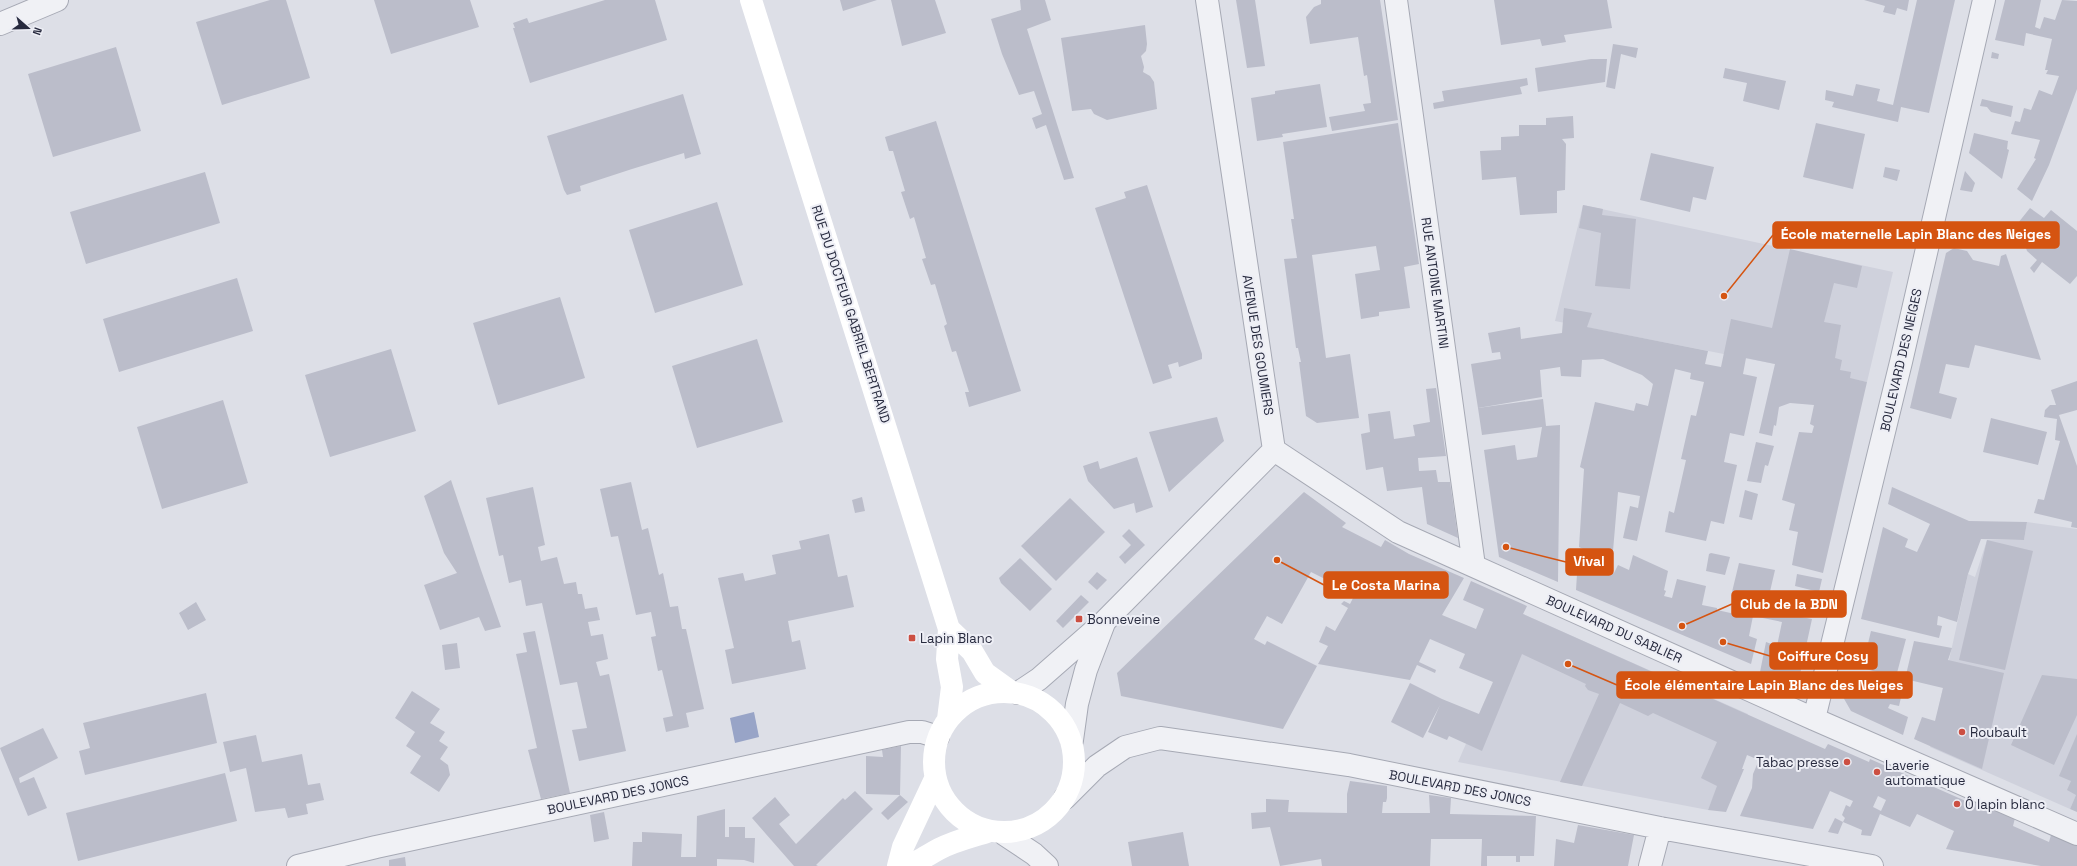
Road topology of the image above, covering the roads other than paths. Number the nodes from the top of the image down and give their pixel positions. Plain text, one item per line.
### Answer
1 (57, 0) edge
2 (751, 0) edge
3 (1207, 0) edge
4 (1396, 0) edge
5 (1984, 0) edge
6 (0, 24) edge
7 (1274, 450) junction
8 (1474, 566) junction
9 (1104, 622) junction
10 (949, 629) junction
11 (1014, 692) junction
12 (1814, 719) junction
13 (943, 728) junction
14 (1072, 740) junction
15 (935, 779) junction
16 (1065, 798) junction
17 (1660, 828) junction
18 (996, 833) junction
19 (2077, 834) edge
20 (298, 866) edge
21 (898, 866) edge
22 (902, 866) edge
23 (1047, 866) edge
24 (1650, 866) edge
25 (1872, 866) edge

1 - 6 street
2 - 10 street, RUE DU DOCTEUR GABRIEL BERTRAND
3 - 7 street, AVENUE DES GOUMIERS
4 - 8 street, RUE ANTOINE MARTINI
5 - 12 street, BOULEVARD DES NEIGES
7 - 8 street, BOULEVARD DU SABLIER
7 - 9 street
8 - 12 street, BOULEVARD DU SABLIER
9 - 11 street
9 - 14 street
10 - 11 street, RUE DU DOCTEUR GABRIEL BERTRAND
10 - 13 street, RUE DU DOCTEUR GABRIEL BERTRAND
11 - 13 street
11 - 14 street
12 - 19 street, BOULEVARD DU SABLIER
13 - 15 street
13 - 20 street, BOULEVARD DES JONCS
14 - 16 street
15 - 18 street
15 - 21 street
16 - 17 street, BOULEVARD DES JONCS
16 - 18 street
17 - 24 street
17 - 25 street, BOULEVARD DES JONCS
18 - 22 street
18 - 23 street

